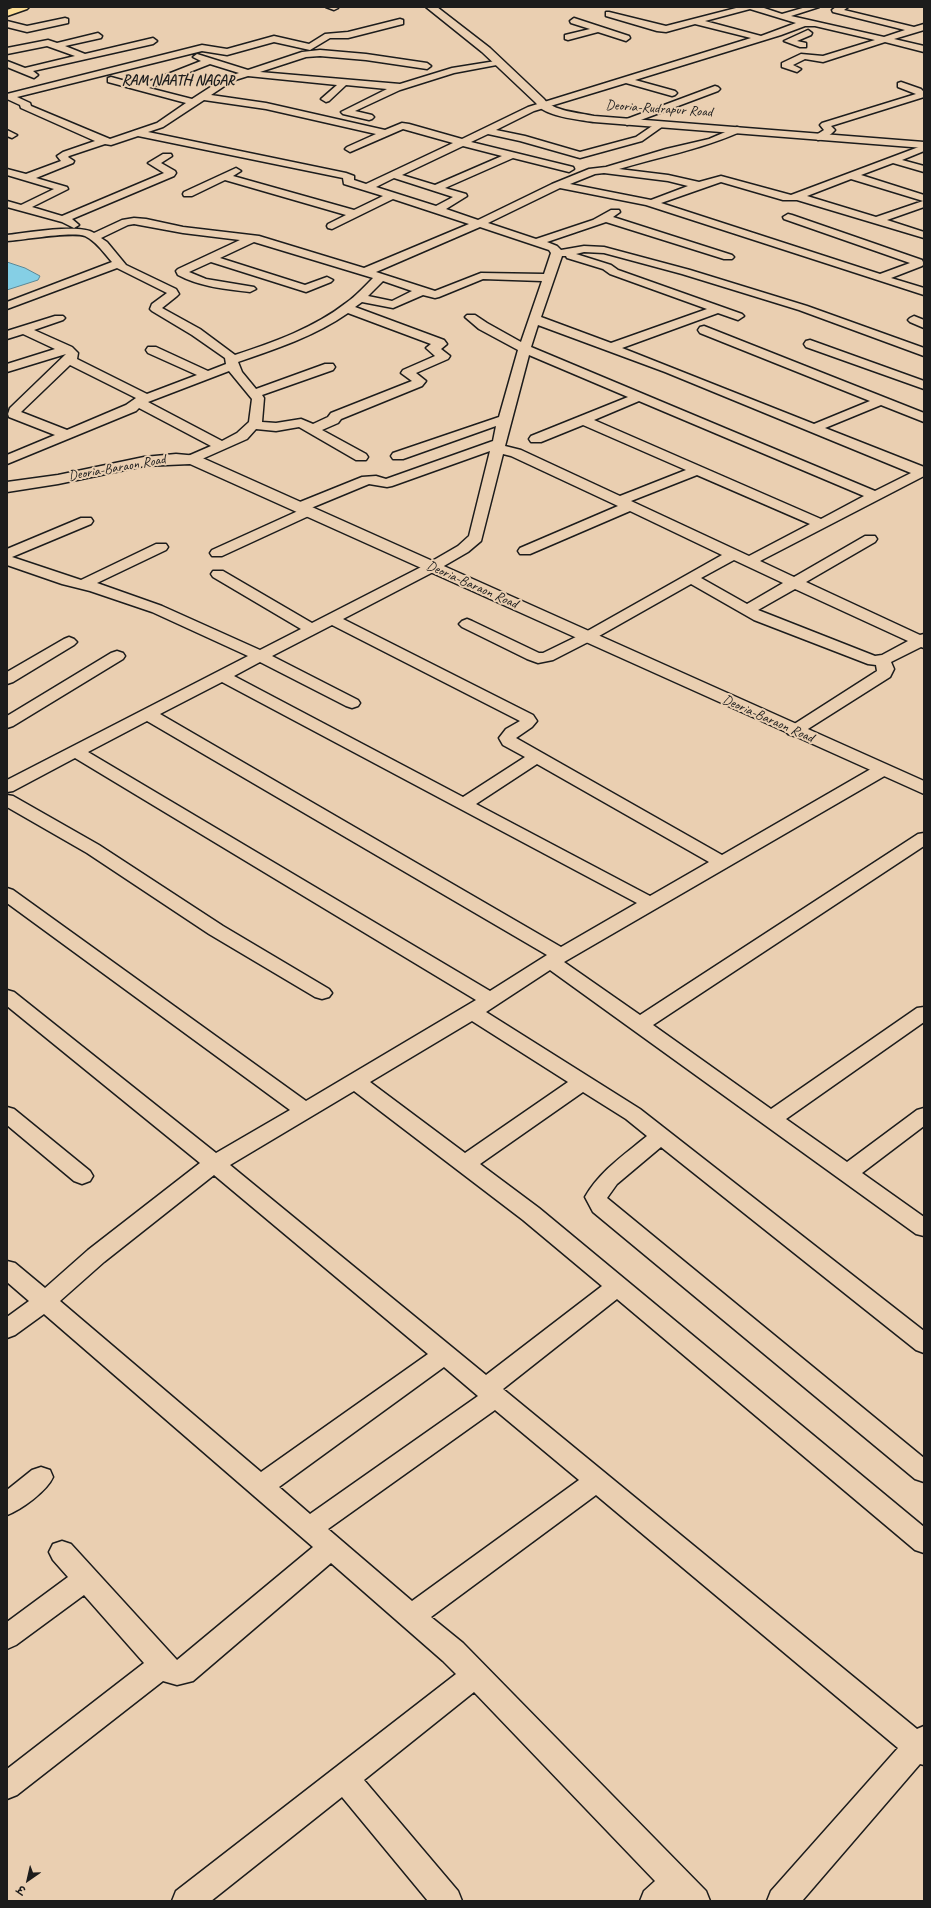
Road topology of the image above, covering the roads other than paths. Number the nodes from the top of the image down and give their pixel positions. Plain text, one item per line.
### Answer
1 (12, 7) edge
2 (24, 7) edge
3 (431, 7) edge
4 (723, 7) edge
5 (749, 7) edge
6 (752, 7) edge
7 (815, 7) edge
8 (844, 7) edge
9 (7, 9) edge
10 (7, 14) edge
11 (609, 14) dead end
12 (783, 16) junction
13 (65, 21) dead end
14 (574, 21) dead end
15 (695, 21) junction
16 (400, 22) dead end
17 (804, 22) junction
18 (7, 24) edge
19 (645, 25) junction
20 (920, 29) edge
21 (602, 30) junction
22 (778, 33) junction
23 (809, 33) dead end
24 (98, 36) dead end
25 (568, 37) dead end
26 (798, 37) junction
27 (626, 38) dead end
28 (760, 38) junction
29 (885, 39) junction
30 (153, 41) dead end
31 (7, 42) edge
32 (803, 45) dead end
33 (56, 46) junction
34 (22, 48) junction
35 (924, 49) edge
36 (7, 51) edge
37 (186, 54) junction
38 (84, 57) junction
39 (210, 61) junction
40 (499, 62) junction
41 (7, 64) edge
42 (427, 66) dead end
43 (796, 69) dead end
44 (23, 71) junction
45 (248, 73) junction
46 (288, 78) junction
47 (111, 80) junction
48 (626, 80) junction
49 (344, 82) junction
50 (59, 85) junction
51 (901, 85) dead end
52 (89, 86) dead end
53 (277, 86) dead end
54 (400, 87) junction
55 (140, 88) junction
56 (715, 89) dead end
57 (75, 90) dead end
58 (672, 93) dead end
59 (204, 97) junction
60 (326, 99) dead end
61 (37, 102) dead end
62 (195, 103) junction
63 (25, 105) junction
64 (543, 106) junction
65 (12, 108) dead end
66 (386, 120) dead end
67 (627, 122) junction
68 (661, 124) junction
69 (737, 130) junction
70 (487, 131) junction
71 (138, 133) junction
72 (386, 133) junction
73 (818, 136) junction
74 (104, 141) junction
75 (463, 143) junction
76 (924, 146) edge
77 (350, 149) dead end
78 (512, 155) junction
79 (167, 156) dead end
80 (262, 159) junction
81 (893, 160) junction
82 (569, 169) dead end
83 (924, 169) edge
84 (604, 170) junction
85 (7, 172) edge
86 (393, 176) junction
87 (852, 176) junction
88 (224, 177) junction
89 (26, 178) junction
90 (559, 184) junction
91 (700, 184) junction
92 (368, 187) junction
93 (436, 188) junction
94 (188, 194) dead end
95 (392, 195) junction
96 (796, 196) junction
97 (924, 198) edge
98 (638, 200) junction
99 (651, 203) junction
100 (7, 204) edge
101 (924, 204) edge
102 (22, 208) junction
103 (437, 210) junction
104 (41, 214) junction
105 (356, 214) junction
106 (788, 217) dead end
107 (605, 218) junction
108 (63, 219) junction
109 (28, 220) dead end
110 (877, 220) junction
111 (480, 224) junction
112 (332, 226) dead end
113 (77, 233) junction
114 (838, 234) junction
115 (924, 235) edge
116 (94, 237) junction
117 (7, 238) edge
118 (251, 239) junction
119 (537, 242) junction
120 (560, 252) junction
121 (728, 257) dead end
122 (210, 258) junction
123 (119, 263) junction
124 (365, 272) junction
125 (380, 277) junction
126 (548, 278) junction
127 (880, 278) junction
128 (328, 280) dead end
129 (250, 290) dead end
130 (421, 291) junction
131 (924, 292) edge
132 (359, 298) junction
133 (7, 306) edge
134 (346, 308) junction
135 (716, 309) junction
136 (738, 316) dead end
137 (471, 317) dead end
138 (59, 318) dead end
139 (534, 319) junction
140 (25, 330) junction
141 (704, 330) dead end
142 (7, 335) edge
143 (810, 344) dead end
144 (610, 348) junction
145 (525, 349) junction
146 (152, 350) dead end
147 (924, 352) edge
148 (68, 354) junction
149 (232, 363) junction
150 (329, 367) dead end
151 (7, 368) edge
152 (207, 375) junction
153 (924, 385) edge
154 (254, 394) junction
155 (639, 397) junction
156 (142, 401) junction
157 (880, 401) junction
158 (924, 418) edge
159 (505, 419) junction
160 (583, 420) junction
161 (254, 425) junction
162 (814, 428) junction
163 (313, 430) junction
164 (67, 435) junction
165 (536, 439) dead end
166 (220, 445) junction
167 (498, 445) junction
168 (398, 456) dead end
169 (361, 457) dead end
170 (193, 459) junction
171 (7, 460) edge
172 (697, 470) junction
173 (922, 473) edge
174 (7, 487) edge
175 (875, 496) junction
176 (625, 503) junction
177 (304, 509) junction
178 (86, 520) dead end
179 (821, 524) junction
180 (870, 540) dead end
181 (162, 546) dead end
182 (525, 551) dead end
183 (217, 553) dead end
184 (7, 554) edge
185 (734, 554) junction
186 (7, 560) edge
187 (750, 561) junction
188 (432, 567) junction
189 (218, 574) dead end
190 (690, 578) junction
191 (796, 583) junction
192 (82, 585) junction
193 (746, 611) junction
194 (332, 619) junction
195 (467, 624) dead end
196 (312, 629) junction
197 (587, 637) junction
198 (923, 641) edge
199 (69, 642) dead end
200 (117, 656) dead end
201 (260, 656) junction
202 (882, 660) junction
203 (222, 676) junction
204 (7, 679) edge
205 (352, 702) dead end
206 (147, 714) junction
207 (7, 723) edge
208 (794, 731) junction
209 (76, 752) junction
210 (537, 756) junction
211 (882, 770) junction
212 (7, 787) edge
213 (924, 788) edge
214 (7, 800) edge
215 (464, 804) junction
216 (924, 838) edge
217 (722, 862) junction
218 (7, 894) edge
219 (650, 903) junction
220 (556, 958) junction
221 (322, 993) dead end
222 (7, 996) edge
223 (490, 1000) junction
224 (472, 1012) junction
225 (924, 1013) edge
226 (639, 1025) junction
227 (356, 1082) junction
228 (582, 1082) junction
229 (305, 1111) junction
230 (7, 1114) edge
231 (924, 1116) edge
232 (771, 1119) junction
233 (661, 1136) junction
234 (216, 1164) junction
235 (464, 1164) junction
236 (847, 1173) junction
237 (82, 1176) dead end
238 (924, 1228) edge
239 (7, 1269) edge
240 (617, 1286) junction
241 (45, 1301) junction
242 (7, 1329) edge
243 (924, 1344) edge
244 (445, 1354) junction
245 (492, 1392) junction
246 (924, 1472) edge
247 (41, 1478) dead end
248 (598, 1480) junction
249 (260, 1487) junction
250 (7, 1504) edge
251 (309, 1528) junction
252 (924, 1542) edge
253 (332, 1548) junction
254 (62, 1552) dead end
255 (86, 1579) junction
256 (411, 1617) junction
257 (7, 1637) edge
258 (163, 1665) junction
259 (474, 1675) junction
260 (922, 1746) edge
261 (344, 1778) junction
262 (7, 1786) edge
263 (675, 1895) edge
264 (187, 1901) edge
265 (446, 1901) edge
266 (782, 1901) edge

1 - 9 highway
2 - 10 highway
3 - 40 main road
4 - 19 street
5 - 15 street
6 - 12 street
7 - 12 street
8 - 20 street
11 - 19 street
12 - 17 street
13 - 18 street
14 - 21 street
15 - 19 street
15 - 28 street
16 - 37 street
17 - 22 street
17 - 29 street
19 - 21 street
20 - 29 street
21 - 25 street
21 - 27 street
22 - 26 street
22 - 28 street
23 - 26 street
24 - 33 street
26 - 32 street
28 - 48 street
29 - 35 street
29 - 43 street
30 - 38 street
31 - 34 street
33 - 34 street
33 - 38 street
34 - 36 street
37 - 39 street
37 - 47 street
37 - 50 street
38 - 44 street
39 - 45 street
39 - 55 street
40 - 54 street
40 - 64 main road
41 - 44 street
42 - 45 street
44 - 50 street
45 - 46 street
45 - 59 street
46 - 49 street
46 - 53 street
47 - 52 street
47 - 55 street
48 - 58 street
48 - 64 street
49 - 54 street
49 - 60 street
50 - 57 street
50 - 63 street
51 - 73 street
54 - 66 street
55 - 62 street
56 - 67 street
59 - 62 street
59 - 72 street
61 - 63 street
62 - 71 street
63 - 65 street
63 - 74 street
64 - 67 main road, Deoria-Rudrapur Road
64 - 70 street
67 - 68 main road, Deoria-Rudrapur Road
68 - 69 main road, Deoria-Rudrapur Road
68 - 70 street
69 - 73 main road, Deoria-Rudrapur Road
69 - 84 street
70 - 75 street
71 - 74 street
71 - 80 street
72 - 75 street
72 - 77 street
73 - 76 main road, Deoria-Rudrapur Road
74 - 89 street
75 - 78 street
75 - 86 street
76 - 81 street
78 - 82 street
78 - 93 street
79 - 108 street
80 - 88 street
80 - 92 street
81 - 83 street
81 - 87 street
84 - 90 street
84 - 91 street
85 - 89 street
86 - 92 street
86 - 93 street
87 - 96 street
87 - 97 street
88 - 94 street
88 - 105 street
89 - 102 street
90 - 98 street
90 - 111 street
91 - 96 street
91 - 99 street
92 - 95 street
93 - 103 street
95 - 103 street
95 - 105 street
96 - 110 street
98 - 99 street
98 - 107 street
99 - 127 street
100 - 102 street
101 - 110 street
102 - 104 street
103 - 111 street
104 - 108 street
104 - 109 street
105 - 112 street
106 - 114 street
107 - 119 street
107 - 121 street
108 - 113 street
110 - 114 street
110 - 115 street
111 - 119 street
111 - 124 street
113 - 116 street
113 - 117 street
114 - 127 street
116 - 118 street
116 - 123 street
118 - 122 street
118 - 124 street
119 - 120 street
120 - 126 street
120 - 135 street
120 - 147 street
122 - 128 street
122 - 129 street
123 - 133 street
123 - 149 street
124 - 125 street
125 - 130 street
125 - 132 street
126 - 130 street
126 - 139 street
127 - 131 street
130 - 132 street
132 - 134 street
134 - 149 street
134 - 163 street
135 - 136 street
135 - 144 street
137 - 145 street
138 - 140 street
139 - 144 street
139 - 145 street
140 - 142 street
140 - 148 street
141 - 157 street
143 - 153 street
144 - 162 street
145 - 155 street
145 - 159 street
146 - 152 street
148 - 151 street
148 - 156 street
148 - 164 street
149 - 152 street
149 - 154 street
150 - 154 street
152 - 156 street
154 - 161 street
155 - 160 street
155 - 175 street
156 - 164 street
156 - 166 street
157 - 158 street
157 - 162 street
159 - 167 street
159 - 168 street
160 - 165 street
160 - 172 street
161 - 163 street
161 - 166 street
162 - 173 street
163 - 169 street
164 - 171 street
166 - 170 street
167 - 176 street
167 - 177 street
167 - 188 street
170 - 174 main road, Deoria-Baraon Road
170 - 177 main road, Deoria-Baraon Road
172 - 176 street
172 - 179 street
173 - 175 street
175 - 179 street
176 - 182 street
176 - 185 street
177 - 183 street
177 - 188 main road, Deoria-Baraon Road
178 - 184 street
179 - 187 street
180 - 191 street
181 - 192 street
185 - 187 street
185 - 190 street
186 - 192 street
187 - 191 street
188 - 194 street
188 - 197 main road, Deoria-Baraon Road
189 - 196 street
190 - 193 street
190 - 197 street
191 - 193 street
191 - 198 street
192 - 201 street
193 - 202 street
194 - 196 street
194 - 210 street
195 - 197 street
196 - 201 street
197 - 208 main road, Deoria-Baraon Road
198 - 202 street
199 - 204 street
200 - 207 street
201 - 203 street
201 - 205 street
202 - 208 street
203 - 206 street
203 - 215 street
206 - 209 street
206 - 220 street
208 - 211 main road, Deoria-Baraon Road
209 - 212 street
209 - 223 street
210 - 215 street
210 - 217 street
211 - 213 main road, Deoria-Baraon Road
211 - 217 street
214 - 221 street
215 - 219 street
216 - 226 street
217 - 219 street
218 - 229 street
219 - 220 street
220 - 223 street
220 - 226 street
222 - 234 street
223 - 224 street
224 - 227 street
224 - 228 street
225 - 232 street
226 - 232 street
227 - 229 street
227 - 235 street
228 - 233 street
228 - 235 street
229 - 234 street
230 - 237 street
231 - 236 street
232 - 236 street
233 - 243 street
233 - 246 street
234 - 241 street
234 - 244 street
235 - 240 street
236 - 238 street
239 - 241 street
240 - 245 street
240 - 252 street
241 - 242 street
241 - 249 street
244 - 245 street
244 - 249 street
245 - 248 street
245 - 251 street
247 - 250 street
248 - 256 street
248 - 260 street
249 - 251 street
251 - 253 street
253 - 256 street
253 - 258 street
254 - 255 street
255 - 257 street
255 - 258 street
256 - 259 street
258 - 262 street
259 - 261 street
259 - 263 street
260 - 266 street
261 - 264 street
261 - 265 street

